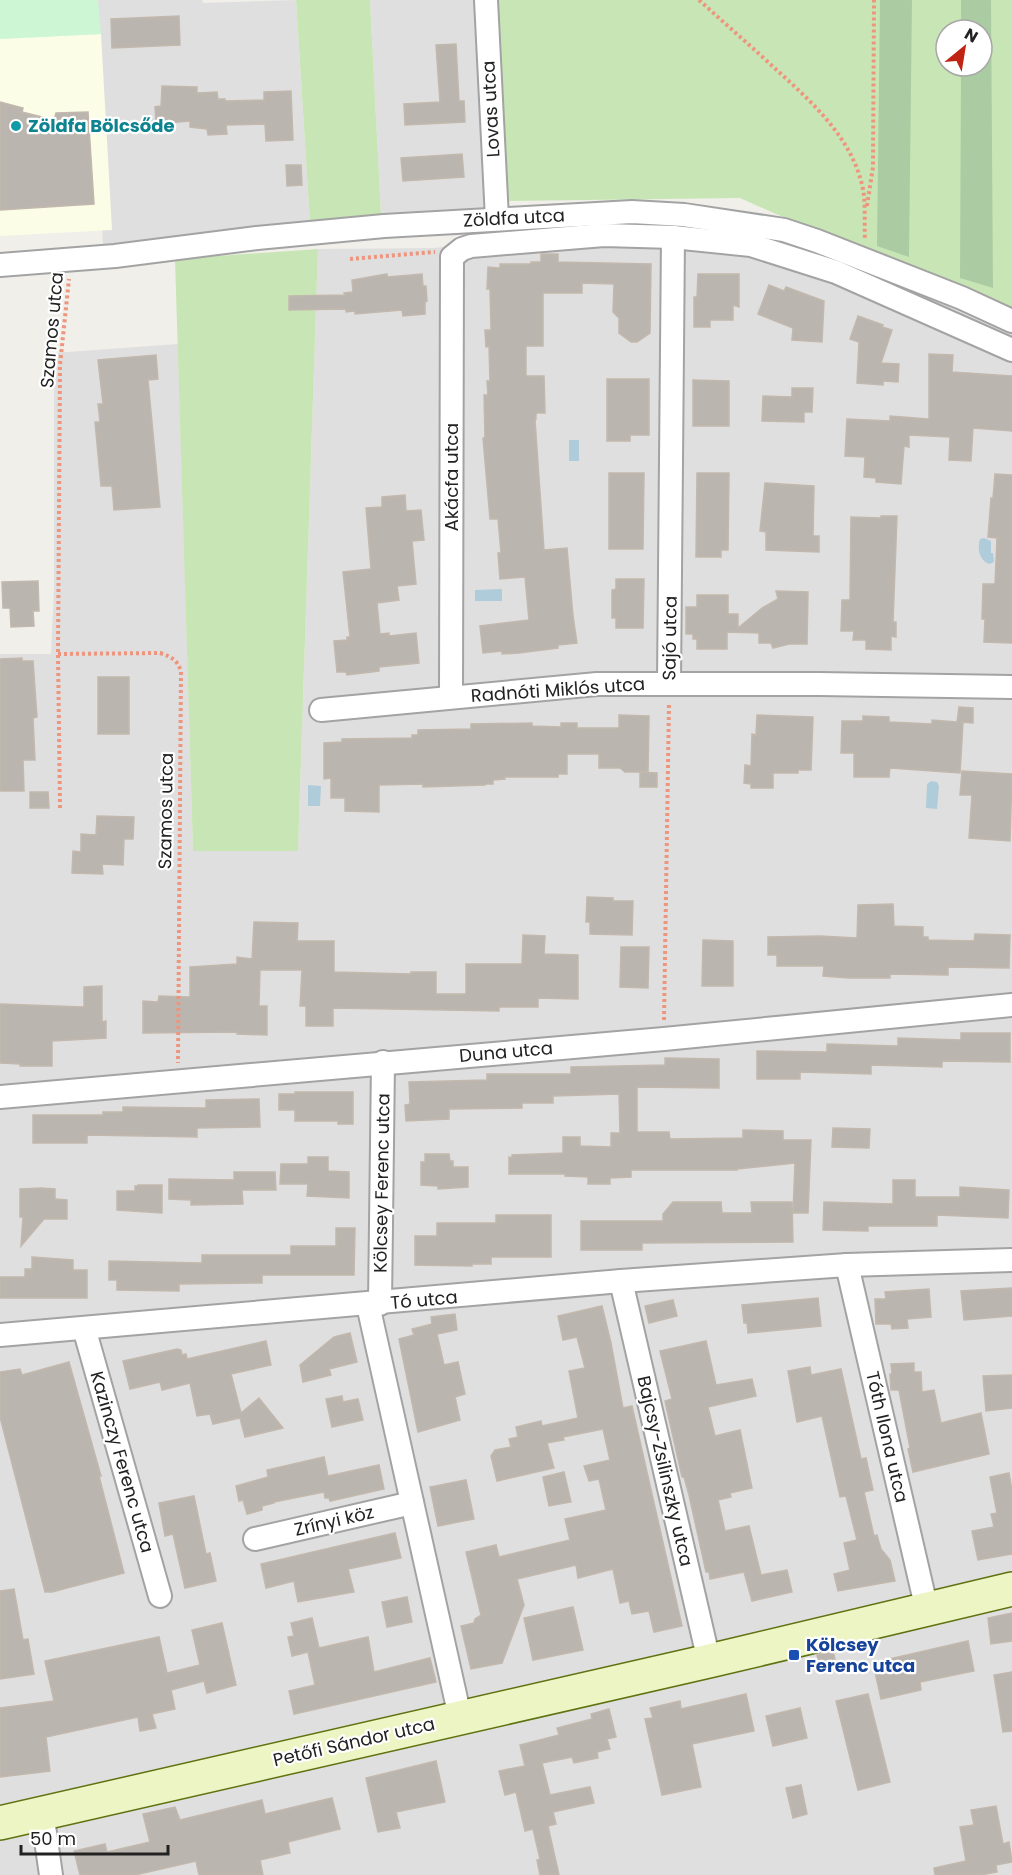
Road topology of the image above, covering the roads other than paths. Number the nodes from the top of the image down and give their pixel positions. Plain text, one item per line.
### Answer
1 (486, 0) edge
2 (497, 219) junction
3 (673, 237) junction
4 (452, 257) joint
5 (0, 266) edge
6 (1012, 321) edge
7 (1012, 350) edge
8 (669, 683) junction
9 (1012, 687) edge
10 (451, 697) junction
11 (321, 710) dead end
12 (1012, 1005) edge
13 (383, 1062) junction
14 (0, 1097) edge
15 (1012, 1260) edge
16 (847, 1265) junction
17 (621, 1281) junction
18 (374, 1304) junction
19 (84, 1328) junction
20 (0, 1335) edge
21 (412, 1503) junction
22 (255, 1539) dead end
23 (1012, 1589) edge
24 (160, 1596) dead end
25 (927, 1610) junction
26 (709, 1661) junction
27 (460, 1717) junction
28 (42, 1812) junction
29 (0, 1823) edge
30 (51, 1875) edge

1 - 2 street, Lovas utca
2 - 5 street, Zöldfa utca
2 - 6 street, Zöldfa utca
3 - 4 street, Zöldfa utca
3 - 7 street, Zöldfa utca
3 - 8 street, Sajó utca
4 - 10 street, Akácfa utca
8 - 9 street, Radnóti Miklós utca
8 - 10 street, Radnóti Miklós utca
10 - 11 street, Radnóti Miklós utca
12 - 13 street, Duna utca
13 - 14 street, Duna utca
13 - 18 street, Kölcsey Ferenc utca
15 - 16 street, Tó utca
16 - 17 street, Tó utca
16 - 25 street, Tóth Ilona utca
17 - 18 street, Tó utca
17 - 26 street, Bajcsy-Zsilinszky utca
18 - 19 street, Tó utca
18 - 21 street, Kölcsey Ferenc utca
19 - 20 street, Tó utca
19 - 24 street, Kazinczy Ferenc utca
21 - 22 street, Zrínyi köz
21 - 27 street, Kölcsey Ferenc utca
23 - 25 street, Petőfi Sándor utca
25 - 26 street, Petőfi Sándor utca
26 - 27 street, Petőfi Sándor utca
27 - 28 street, Petőfi Sándor utca
28 - 29 street, Petőfi Sándor utca
28 - 30 street

